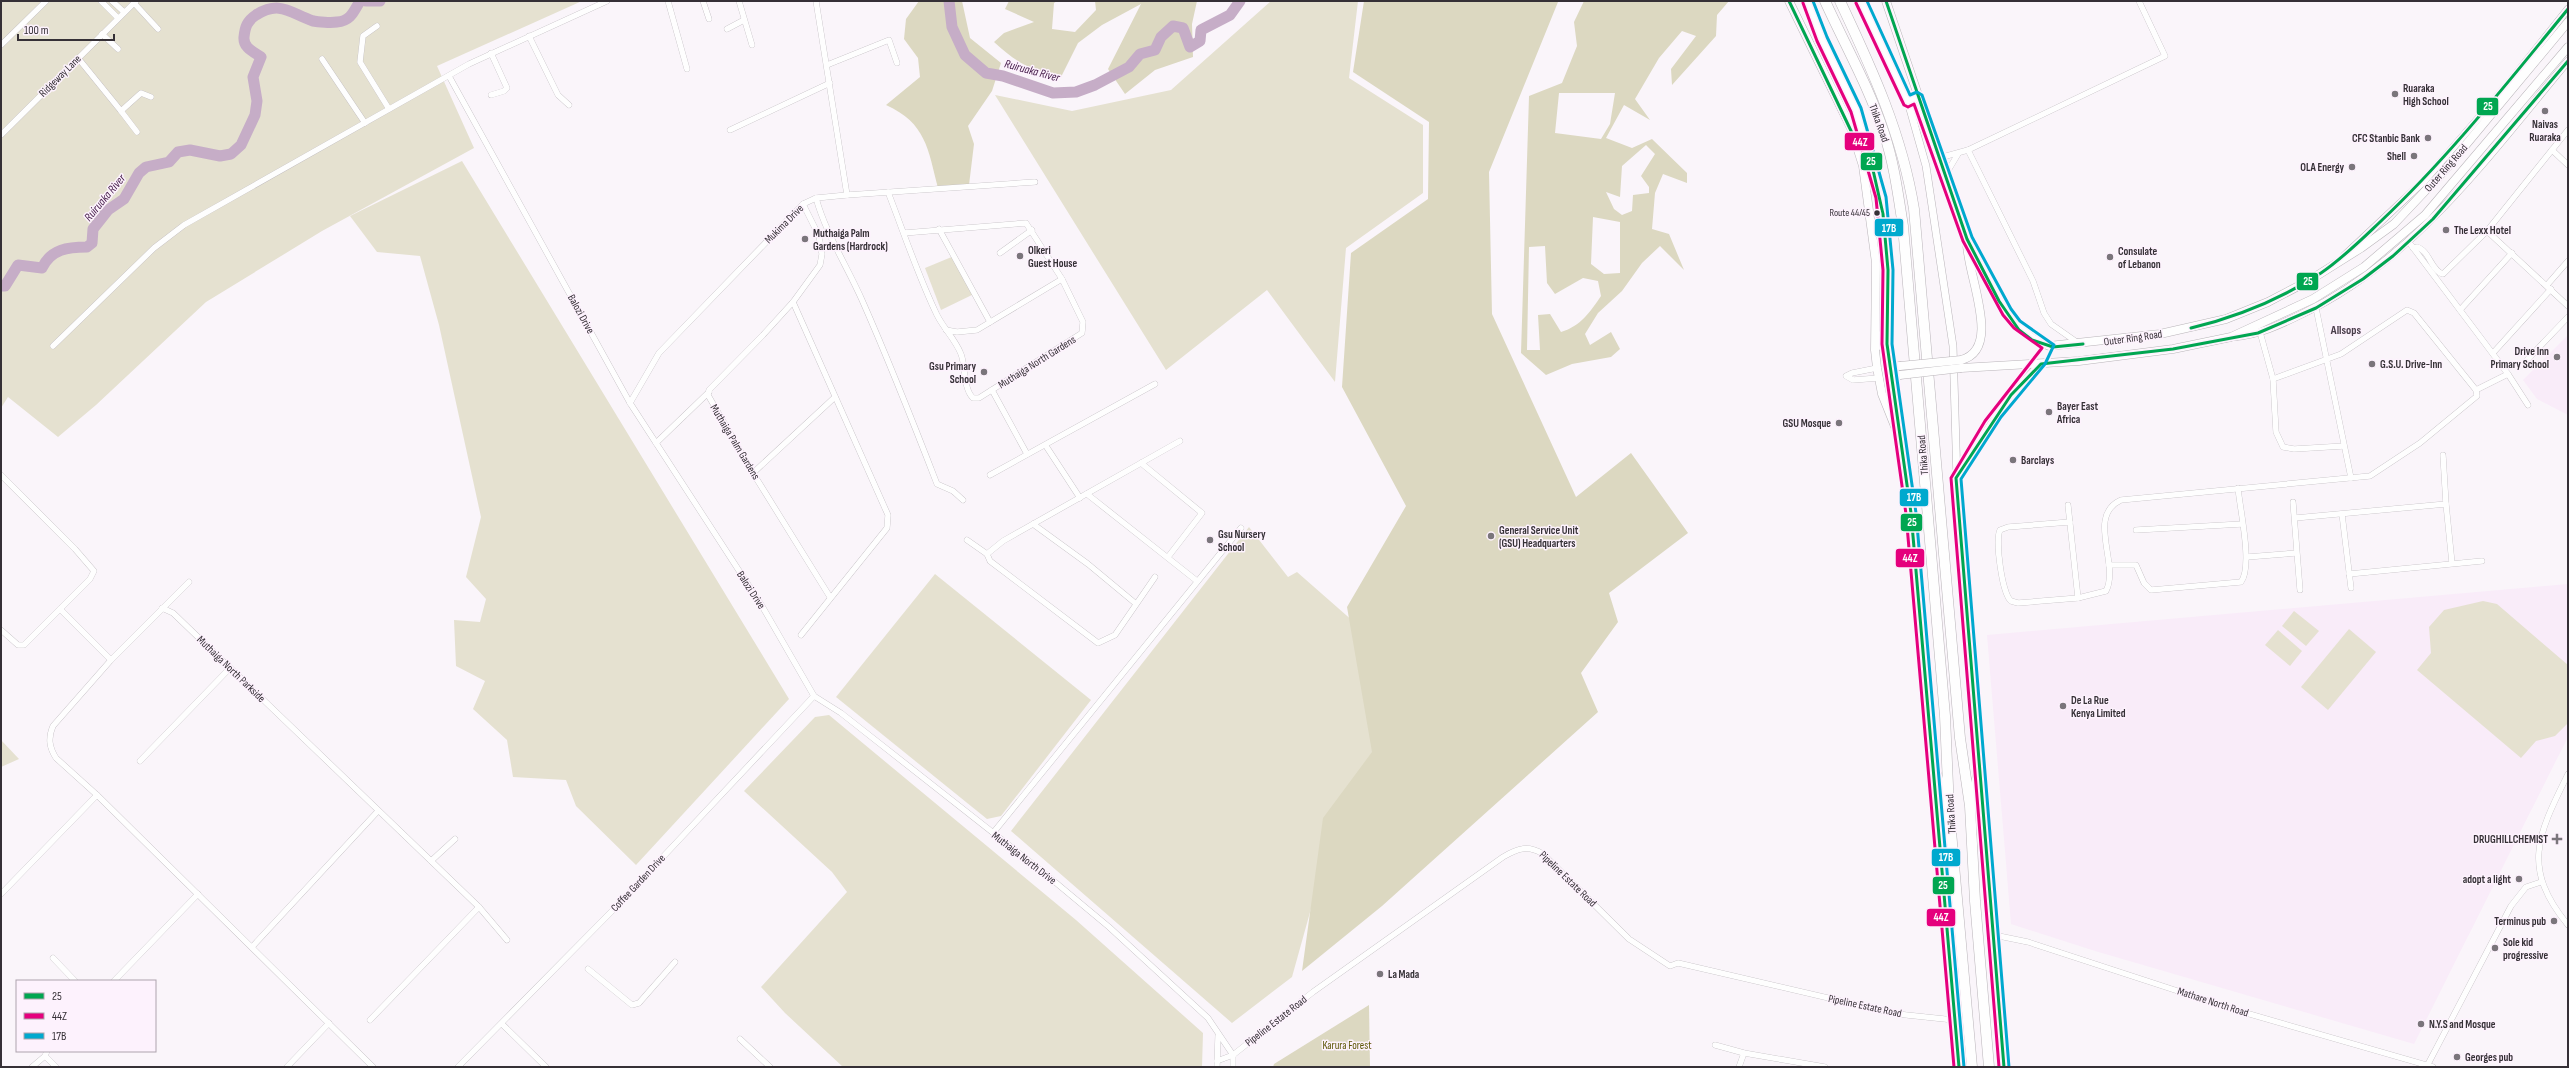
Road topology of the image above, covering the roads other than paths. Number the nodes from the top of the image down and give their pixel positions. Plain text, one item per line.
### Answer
1 (46, 1) edge
2 (101, 1) edge
3 (112, 1) edge
4 (607, 1) edge
5 (668, 1) edge
6 (703, 1) edge
7 (739, 1) edge
8 (816, 1) edge
9 (1788, 1) edge
10 (1808, 1) edge
11 (1824, 1) edge
12 (1840, 1) edge
13 (1861, 1) edge
14 (1886, 1) edge
15 (2140, 1) edge
16 (135, 2) edge
17 (2568, 10) edge
18 (124, 12) junction
19 (118, 18) junction
20 (709, 19) dead end
21 (744, 20) junction
22 (2568, 22) edge
23 (377, 26) dead end
24 (158, 29) dead end
25 (727, 29) dead end
26 (102, 34) junction
27 (529, 36) junction
28 (1, 45) edge
29 (752, 45) dead end
30 (2568, 47) edge
31 (118, 49) dead end
32 (491, 53) junction
33 (78, 58) junction
34 (322, 59) dead end
35 (2568, 61) edge
36 (897, 63) dead end
37 (827, 65) junction
38 (687, 69) dead end
39 (448, 76) junction
40 (830, 83) junction
41 (491, 95) dead end
42 (151, 97) dead end
43 (1918, 97) junction
44 (1908, 102) junction
45 (569, 105) dead end
46 (389, 109) junction
47 (121, 111) junction
48 (365, 123) junction
49 (730, 130) dead end
50 (2568, 130) edge
51 (137, 132) dead end
52 (2, 133) edge
53 (1854, 135) junction
54 (1868, 148) junction
55 (1968, 150) junction
56 (2552, 150) junction
57 (1958, 154) junction
58 (1940, 158) junction
59 (2568, 165) edge
60 (1946, 174) junction
61 (1035, 182) dead end
62 (888, 192) junction
63 (847, 195) junction
64 (816, 198) junction
65 (803, 204) junction
66 (939, 229) junction
67 (1032, 230) junction
68 (2487, 231) junction
69 (904, 233) junction
70 (1967, 239) junction
71 (2411, 245) junction
72 (1000, 253) dead end
73 (2512, 253) junction
74 (2340, 260) junction
75 (2568, 261) edge
76 (1062, 279) junction
77 (2549, 287) junction
78 (793, 302) junction
79 (2568, 306) edge
80 (2316, 308) junction
81 (2460, 310) junction
82 (2568, 317) edge
83 (990, 322) junction
84 (1888, 322) junction
85 (946, 330) junction
86 (2260, 332) junction
87 (2231, 337) junction
88 (2080, 344) junction
89 (53, 346) dead end
90 (1875, 350) junction
91 (2493, 354) junction
92 (2328, 359) junction
93 (2525, 362) dead end
94 (2041, 364) junction
95 (1890, 367) junction
96 (1877, 368) junction
97 (2508, 374) junction
98 (1891, 376) junction
99 (1879, 378) junction
100 (2273, 379) junction
101 (1155, 384) dead end
102 (992, 390) junction
103 (2476, 390) junction
104 (709, 392) junction
105 (834, 397) junction
106 (630, 403) junction
107 (2528, 405) dead end
108 (1180, 441) dead end
109 (656, 444) junction
110 (1902, 444) junction
111 (1046, 446) junction
112 (2344, 446) junction
113 (1027, 454) junction
114 (2442, 455) dead end
115 (1141, 463) junction
116 (753, 473) junction
117 (1, 475) edge
118 (990, 475) dead end
119 (1956, 478) junction
120 (2351, 478) junction
121 (2238, 488) junction
122 (1087, 494) junction
123 (1080, 498) junction
124 (962, 500) dead end
125 (2293, 502) dead end
126 (2068, 504) dead end
127 (2446, 504) junction
128 (2342, 514) junction
129 (2294, 518) junction
130 (2070, 522) junction
131 (1034, 524) junction
132 (2242, 524) junction
133 (1240, 528) dead end
134 (2136, 530) dead end
135 (967, 540) dead end
136 (2296, 553) junction
137 (987, 554) junction
138 (1168, 557) junction
139 (2247, 557) junction
140 (2482, 561) dead end
141 (2452, 563) junction
142 (2109, 565) junction
143 (2350, 574) junction
144 (1155, 577) dead end
145 (1197, 581) junction
146 (189, 582) dead end
147 (2351, 588) dead end
148 (2300, 590) dead end
149 (830, 597) junction
150 (2078, 598) junction
151 (1134, 603) junction
152 (162, 608) junction
153 (60, 609) junction
154 (1, 630) edge
155 (801, 635) dead end
156 (111, 660) junction
157 (230, 668) junction
158 (814, 696) junction
159 (140, 761) dead end
160 (1980, 766) junction
161 (1936, 771) junction
162 (2568, 774) edge
163 (97, 795) junction
164 (1970, 806) junction
165 (1949, 809) junction
166 (378, 811) junction
167 (993, 833) junction
168 (455, 839) dead end
169 (431, 861) junction
170 (2541, 882) junction
171 (1, 894) edge
172 (198, 894) junction
173 (479, 907) junction
174 (2568, 925) edge
175 (1994, 935) junction
176 (507, 940) dead end
177 (252, 947) junction
178 (53, 958) dead end
179 (675, 962) dead end
180 (588, 969) dead end
181 (74, 980) edge
182 (115, 980) edge
183 (370, 1020) dead end
184 (1954, 1020) junction
185 (329, 1023) junction
186 (502, 1024) junction
187 (1218, 1036) junction
188 (740, 1040) dead end
189 (1715, 1045) dead end
190 (46, 1053) edge
191 (1744, 1053) junction
192 (1233, 1055) junction
193 (1217, 1064) edge
194 (2429, 1066) edge
195 (32, 1067) edge
196 (56, 1067) edge
197 (287, 1067) edge
198 (373, 1067) edge
199 (458, 1067) edge
200 (546, 1067) edge
201 (770, 1067) edge
202 (1233, 1067) edge
203 (1739, 1067) edge
204 (1825, 1067) edge
205 (1958, 1067) edge
206 (1972, 1067) edge
207 (1989, 1067) edge
208 (2004, 1067) edge

1 - 28 street
2 - 19 street
3 - 18 street
4 - 27 street
5 - 38 street
6 - 20 street
7 - 21 street
8 - 37 street
9 - 53 main road
10 - 54 main road, Thika Road
11 - 165 highway, Thika Road
12 - 164 highway, Thika Road
13 - 44 main road
14 - 43 main road
15 - 55 street
16 - 18 street, Ridgeway Lane
16 - 24 street
17 - 74 main road, Outer Ring Road
18 - 19 street, Ridgeway Lane
19 - 26 street, Ridgeway Lane
21 - 25 street
21 - 29 street
22 - 74 main road, Outer Ring Road
23 - 46 street
26 - 31 street
26 - 33 street, Ridgeway Lane
27 - 32 street
27 - 45 street
30 - 87 main road, Outer Ring Road
32 - 39 street
32 - 41 street
33 - 47 street
33 - 52 street, Ridgeway Lane
34 - 48 street
35 - 71 main road, Outer Ring Road
36 - 37 street
37 - 40 street
39 - 46 street
39 - 106 street, Balozi Drive
40 - 49 street
40 - 63 street
42 - 47 street
43 - 44 main road
43 - 58 main road
44 - 119 main road
46 - 48 street
47 - 51 street
48 - 89 street
50 - 56 street
53 - 54 main road
53 - 90 main road
54 - 84 main road, Thika Road
55 - 57 street
55 - 88 street
56 - 59 street
56 - 68 street
57 - 58 street
57 - 60 street
58 - 60 main road
60 - 70 main road
61 - 62 street, Mukima Drive
62 - 63 street, Mukima Drive
62 - 69 street, Muthaiga North Gardens
63 - 64 street, Mukima Drive
64 - 65 street, Mukima Drive
64 - 124 street
65 - 78 street, Muthaiga Palm Gardens
65 - 106 street, Mukima Drive
66 - 67 street
66 - 69 street
66 - 83 street
67 - 72 street
67 - 76 street, Muthaiga North Gardens
68 - 71 street
68 - 73 street
69 - 85 street, Muthaiga North Gardens
70 - 88 main road, Outer Ring Road
70 - 95 main road, bridge
71 - 80 main road, Outer Ring Road
71 - 81 street
73 - 77 street
73 - 81 street
74 - 88 main road, Outer Ring Road
75 - 77 street
76 - 83 street
76 - 102 street, Muthaiga North Gardens
77 - 79 street
77 - 91 street
78 - 104 street, Muthaiga Palm Gardens
78 - 105 street
80 - 86 main road, Outer Ring Road
80 - 92 street
81 - 91 street
82 - 93 street
83 - 85 street
84 - 90 main road
84 - 95 main road, Thika Road
85 - 102 street, Muthaiga North Gardens
86 - 87 main road, Outer Ring Road
86 - 100 street
87 - 94 main road, Outer Ring Road
90 - 96 main road
91 - 97 street
92 - 100 street
92 - 103 street
92 - 112 street
94 - 98 main road, Outer Ring Road, bridge
94 - 119 main road
95 - 98 main road, Thika Road
96 - 99 main road
96 - 99 street
97 - 103 street
97 - 107 street
98 - 110 main road, Thika Road
99 - 110 main road
100 - 112 street
101 - 111 street
102 - 113 street
103 - 120 street
104 - 109 street
104 - 116 street, Muthaiga Palm Gardens
105 - 116 street
105 - 149 street
106 - 109 street, Balozi Drive
108 - 115 street
109 - 158 street, Balozi Drive
110 - 161 main road, Thika Road
111 - 113 street
111 - 123 street
112 - 120 street
113 - 118 street
114 - 127 street
115 - 122 street
115 - 138 street
116 - 149 street, Muthaiga Palm Gardens
117 - 153 street
119 - 160 main road
120 - 121 street
121 - 132 street
121 - 142 street
122 - 123 street
122 - 138 street
123 - 131 street
125 - 129 street
126 - 130 street
127 - 128 street
127 - 141 street
128 - 129 street
128 - 143 street
129 - 136 street
130 - 150 street
130 - 150 street
131 - 137 street
131 - 151 street
132 - 134 street
132 - 139 street
133 - 145 street
135 - 137 street
136 - 139 street
136 - 148 street
137 - 151 street
138 - 145 street
139 - 142 street
140 - 141 street
141 - 143 street
142 - 150 street
143 - 147 street
144 - 151 street
145 - 167 street
146 - 152 street
149 - 155 street
152 - 156 street
152 - 157 street, Muthaiga North Parkside
153 - 154 street
153 - 156 street
156 - 163 street
157 - 159 street
157 - 166 street, Muthaiga North Parkside
158 - 167 street, Muthaiga North Drive
158 - 186 street, Coffee Garden Drive
160 - 164 highway
160 - 175 main road
161 - 165 highway
161 - 184 main road, Thika Road
162 - 170 street
163 - 171 street
163 - 172 street
164 - 207 highway, Thika Road
165 - 206 highway, Thika Road
166 - 169 street, Muthaiga North Parkside
166 - 177 street
167 - 187 street, Muthaiga North Drive
168 - 169 street
169 - 173 street, Muthaiga North Parkside
170 - 174 street
170 - 194 street
172 - 177 street
172 - 182 street
173 - 176 street, Muthaiga North Parkside
173 - 183 street
175 - 194 street, Mathare North Road
175 - 208 main road
177 - 185 street
178 - 181 street
179 - 180 street
184 - 192 street, Pipeline Estate Road
184 - 205 main road, Thika Road
185 - 197 street
185 - 198 street
186 - 199 street, Coffee Garden Drive
186 - 200 street
187 - 192 street
187 - 193 street
188 - 201 street
189 - 191 street
190 - 195 street
190 - 196 street
191 - 203 street
191 - 204 street
192 - 193 street
192 - 202 street

